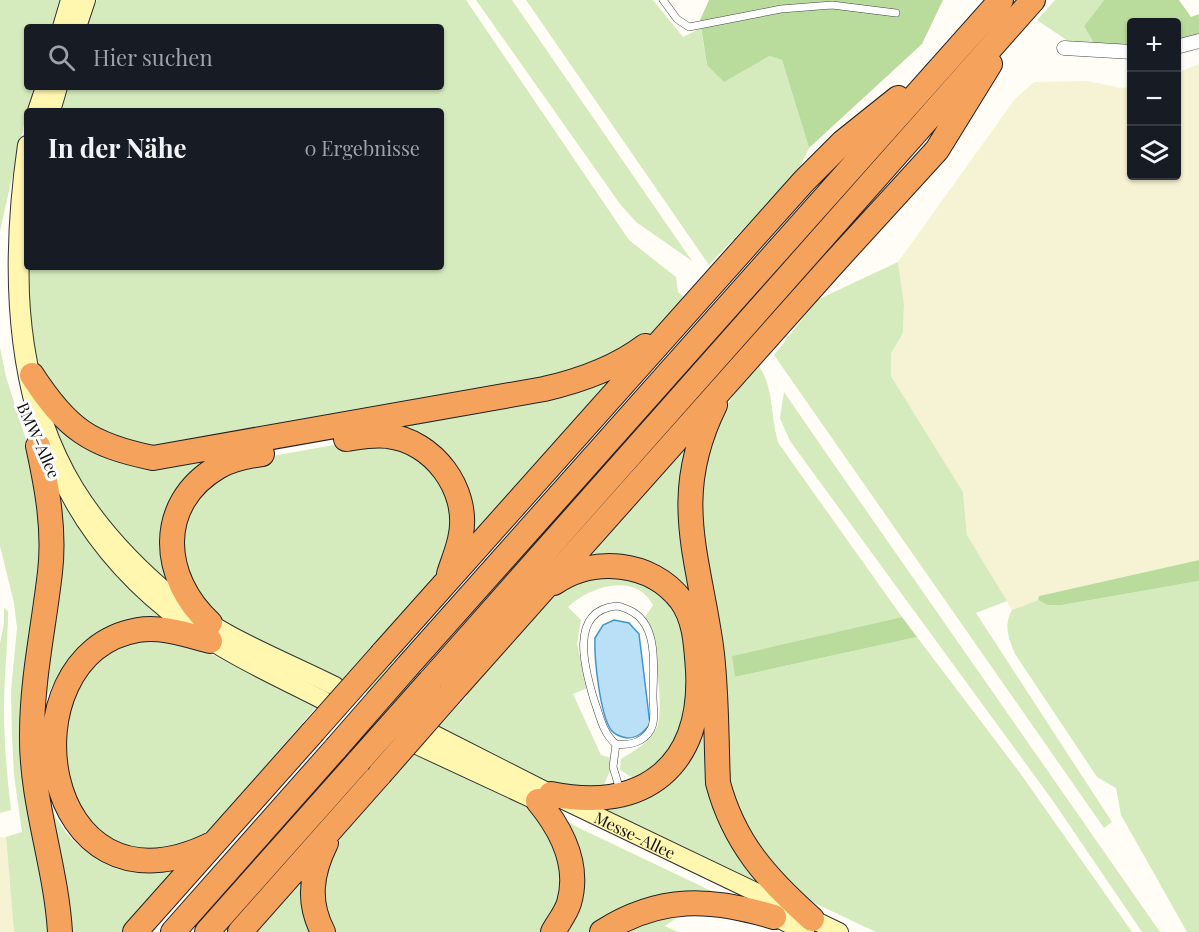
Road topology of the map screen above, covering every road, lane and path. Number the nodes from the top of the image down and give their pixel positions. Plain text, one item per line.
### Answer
1 (70, 0) edge
2 (86, 0) edge
3 (663, 0) edge
4 (1001, 0) edge
5 (1033, 0) edge
6 (896, 13) dead end
7 (1013, 23) junction
8 (63, 24) edge
9 (78, 24) edge
10 (1199, 41) edge
11 (1181, 46) edge
12 (1064, 48) dead end
13 (1127, 52) edge
14 (947, 59) junction
15 (44, 90) edge
16 (57, 90) edge
17 (38, 108) edge
18 (52, 108) edge
19 (24, 157) edge
20 (24, 220) edge
21 (682, 316) junction
22 (32, 375) junction
23 (727, 383) junction
24 (38, 446) junction
25 (446, 582) junction
26 (540, 593) junction
27 (210, 632) junction
28 (335, 686) dead end
29 (322, 700) dead end
30 (425, 740) dead end
31 (616, 744) junction
32 (622, 795) junction
33 (545, 798) junction
34 (342, 816) junction
35 (214, 843) junction
36 (774, 916) junction
37 (808, 926) edge
38 (60, 932) edge
39 (135, 932) edge
40 (173, 932) edge
41 (207, 932) edge
42 (240, 932) edge
43 (323, 932) edge
44 (553, 932) edge
45 (602, 932) edge
46 (839, 932) edge

1 - 8 main road
2 - 9 main road
3 - 6 lane
4 - 14 highway
5 - 7 highway
7 - 23 highway
7 - 41 highway, bridge
10 - 11 street
12 - 13 street
14 - 21 highway
14 - 40 highway, bridge
15 - 17 main road
16 - 18 main road
19 - 24 main road, BMW-Allee
20 - 22 main road, BMW-Allee
21 - 22 highway
21 - 25 highway
22 - 27 main road, BMW-Allee
23 - 26 highway
23 - 37 highway
24 - 27 main road, BMW-Allee
24 - 38 highway
25 - 27 highway
25 - 35 highway, bridge
26 - 32 highway
26 - 34 highway, bridge
27 - 28 main road
27 - 29 main road
27 - 35 highway
30 - 33 main road, Messe-Allee
31 - 31 lane
31 - 32 lane
32 - 33 highway
33 - 36 main road, Messe-Allee
33 - 37 main road, Messe-Allee
33 - 44 highway
34 - 42 highway
34 - 43 highway
35 - 39 highway
36 - 37 main road, Messe-Allee
36 - 45 highway
37 - 46 main road, Messe-Allee

